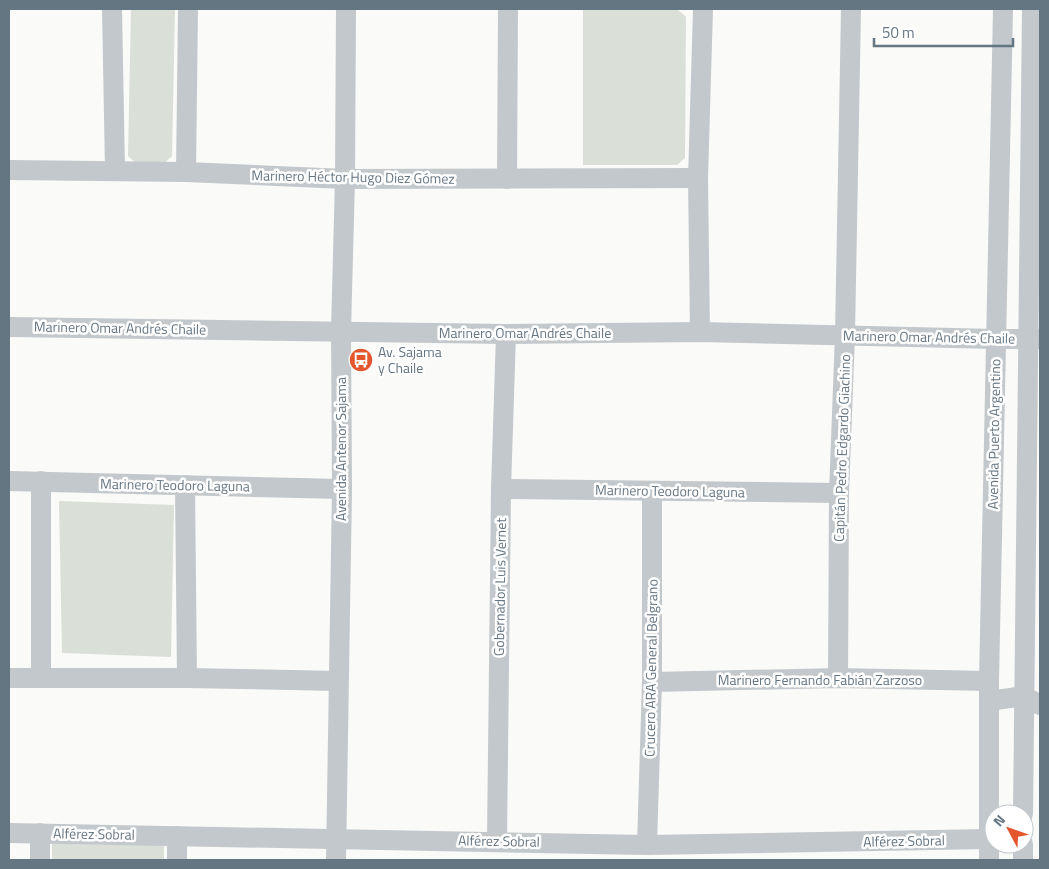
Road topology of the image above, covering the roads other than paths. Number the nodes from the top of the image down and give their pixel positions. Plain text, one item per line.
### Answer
1 (112, 9) edge
2 (188, 9) edge
3 (346, 9) edge
4 (508, 9) edge
5 (703, 9) edge
6 (851, 9) edge
7 (1003, 9) edge
8 (1032, 9) edge
9 (9, 170) edge
10 (115, 170) junction
11 (186, 172) junction
12 (698, 178) junction
13 (345, 179) junction
14 (507, 179) junction
15 (9, 327) edge
16 (341, 331) junction
17 (700, 332) junction
18 (506, 334) junction
19 (845, 335) junction
20 (996, 339) junction
21 (1034, 339) edge
22 (9, 481) edge
23 (41, 481) junction
24 (185, 486) junction
25 (342, 489) junction
26 (501, 489) junction
27 (652, 491) junction
28 (839, 493) junction
29 (9, 678) edge
30 (41, 678) junction
31 (187, 678) junction
32 (838, 678) junction
33 (338, 681) junction
34 (989, 681) junction
35 (652, 682) junction
36 (989, 701) junction
37 (1032, 701) edge
38 (990, 804) edge
39 (1024, 804) edge
40 (9, 833) edge
41 (40, 833) junction
42 (177, 836) junction
43 (336, 838) junction
44 (984, 839) edge
45 (498, 841) junction
46 (647, 845) junction
47 (40, 860) edge
48 (178, 860) edge
49 (336, 860) edge

1 - 10 street
2 - 11 street
3 - 13 street, Avenida Antenor Sajama
4 - 14 street
5 - 12 street
6 - 19 street, Capitán Pedro Edgardo Giachino
7 - 20 street, Avenida Puerto Argentino
8 - 21 street
9 - 10 street, Marinero Héctor Hugo Diez Gómez
10 - 11 street, Marinero Héctor Hugo Diez Gómez
11 - 13 street, Marinero Héctor Hugo Diez Gómez
12 - 14 street, Marinero Héctor Hugo Diez Gómez
12 - 17 street
13 - 14 street, Marinero Héctor Hugo Diez Gómez
13 - 16 street, Avenida Antenor Sajama
15 - 16 street, Marinero Omar Andrés Chaile
16 - 18 street, Marinero Omar Andrés Chaile
16 - 25 street, Avenida Antenor Sajama
17 - 18 street, Marinero Omar Andrés Chaile
17 - 19 street, Marinero Omar Andrés Chaile
18 - 26 street, Gobernador Luis Vernet
19 - 20 street, Marinero Omar Andrés Chaile
19 - 28 street, Capitán Pedro Edgardo Giachino
20 - 21 street, Marinero Omar Andrés Chaile
20 - 34 street, Avenida Puerto Argentino
21 - 37 street
22 - 23 street, Marinero Teodoro Laguna
23 - 24 street, Marinero Teodoro Laguna
23 - 30 street
24 - 25 street, Marinero Teodoro Laguna
24 - 31 street
25 - 33 street, Avenida Antenor Sajama
26 - 27 street, Marinero Teodoro Laguna
26 - 45 street, Gobernador Luis Vernet
27 - 28 street, Marinero Teodoro Laguna
27 - 35 street, Crucero ARA General Belgrano
28 - 32 street, Capitán Pedro Edgardo Giachino
29 - 30 street
30 - 31 street
31 - 33 street
32 - 34 street, Marinero Fernando Fabián Zarzoso
32 - 35 street, Marinero Fernando Fabián Zarzoso
33 - 43 street, Avenida Antenor Sajama
34 - 36 street, Avenida Puerto Argentino
35 - 46 street, Crucero ARA General Belgrano
36 - 37 street
36 - 38 street, Avenida Puerto Argentino
37 - 39 street
40 - 41 street, Alférez Sobral
41 - 42 street, Alférez Sobral
41 - 47 street
42 - 43 street, Alférez Sobral
42 - 48 street
43 - 45 street, Alférez Sobral
43 - 49 street, Avenida Antenor Sajama
44 - 46 street, Alférez Sobral
45 - 46 street, Alférez Sobral

